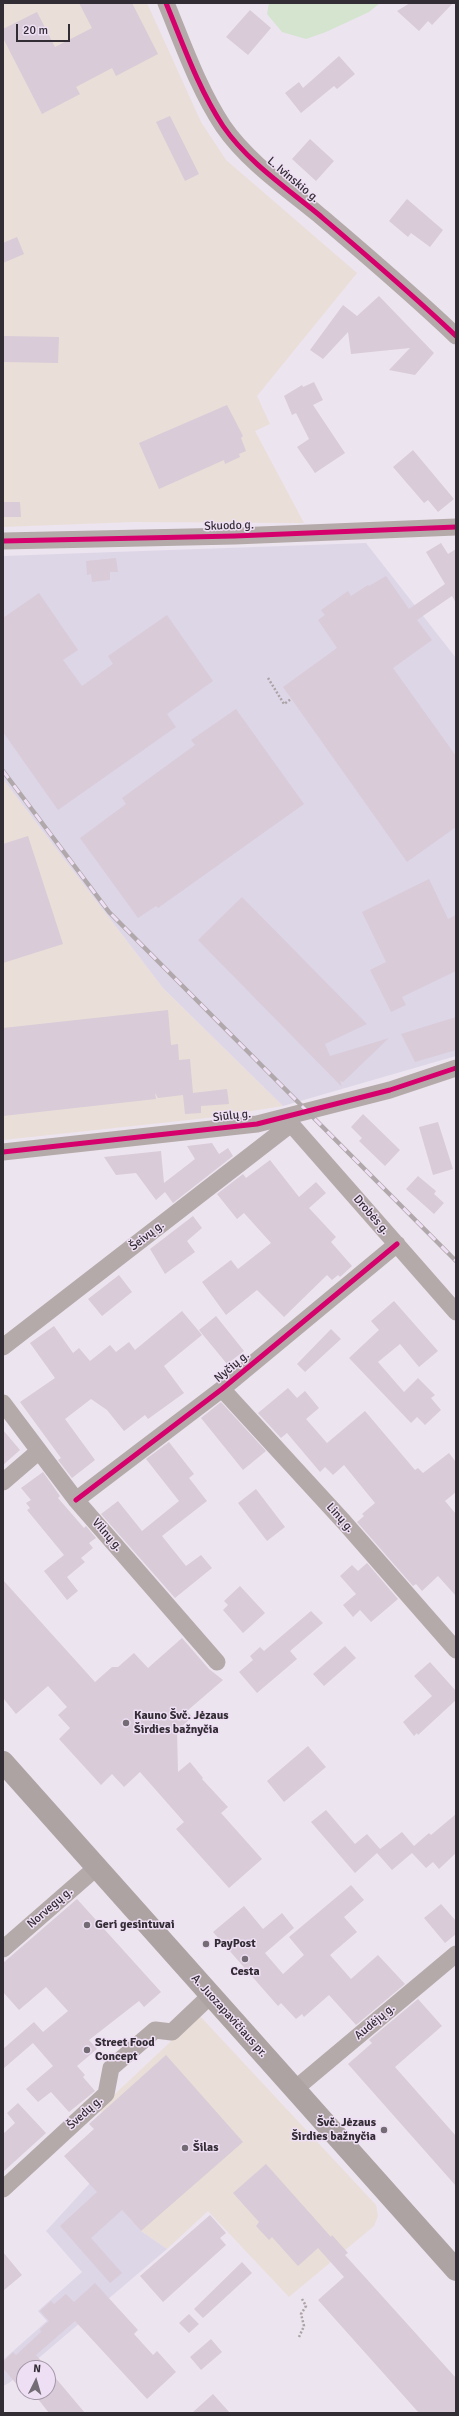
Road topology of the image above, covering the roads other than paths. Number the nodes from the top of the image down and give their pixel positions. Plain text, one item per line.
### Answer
1 (166, 3) edge
2 (456, 336) edge
3 (456, 527) edge
4 (3, 541) edge
5 (456, 1068) edge
6 (290, 1120) junction
7 (3, 1152) edge
8 (397, 1244) junction
9 (456, 1312) edge
10 (3, 1348) edge
11 (222, 1389) junction
12 (3, 1403) edge
13 (39, 1451) junction
14 (3, 1482) edge
15 (76, 1500) junction
16 (456, 1650) edge
17 (217, 1662) dead end
18 (3, 1762) edge
19 (97, 1867) junction
20 (3, 1949) edge
21 (456, 1954) edge
22 (211, 1995) junction
23 (294, 2089) junction
24 (3, 2189) edge
25 (456, 2270) edge

1 - 2 street, L. Ivinskio g.
3 - 4 street, Skuodo g.
5 - 6 street, Siūlų g.
6 - 7 street, Siūlų g.
6 - 8 street, Drobės g.
6 - 10 street, Šeivų g.
8 - 9 street, Drobės g.
8 - 11 street, Nyčių g.
11 - 15 street, Nyčių g.
11 - 16 street, Linų g.
12 - 13 street, Vilnų g.
13 - 14 street
13 - 15 street, Vilnų g.
15 - 17 street, Vilnų g.
18 - 19 main road, A. Juozapavičiaus pr.
19 - 20 street, Norvegų g.
19 - 22 main road, A. Juozapavičiaus pr.
21 - 23 street, Audėjų g.
22 - 23 main road, A. Juozapavičiaus pr.
22 - 24 street, Švedų g.
23 - 25 main road, A. Juozapavičiaus pr.

